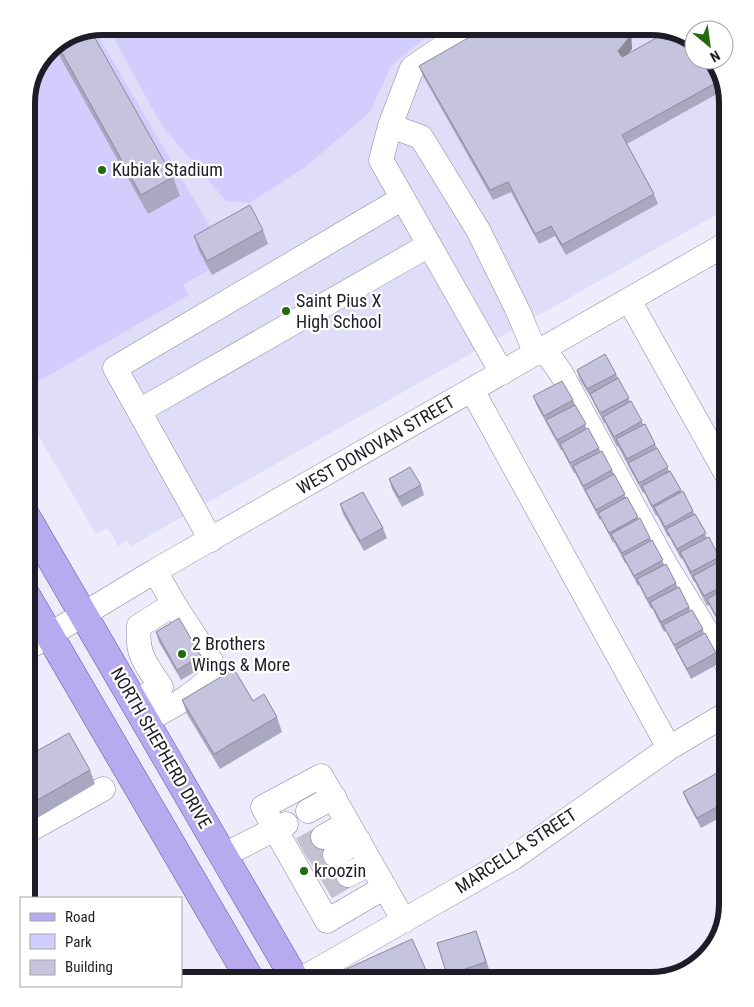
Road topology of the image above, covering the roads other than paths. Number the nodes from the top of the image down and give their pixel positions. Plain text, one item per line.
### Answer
1 (461, 35) edge
2 (390, 126) junction
3 (403, 198) junction
4 (429, 245) junction
5 (719, 248) edge
6 (629, 300) junction
7 (540, 351) junction
8 (502, 373) junction
9 (472, 390) junction
10 (139, 411) junction
11 (719, 460) edge
12 (35, 531) edge
13 (210, 540) junction
14 (155, 572) junction
15 (174, 604) junction
16 (35, 610) edge
17 (83, 614) junction
18 (50, 635) junction
19 (35, 644) edge
20 (719, 651) edge
21 (140, 653) junction
22 (114, 668) junction
23 (140, 712) junction
24 (719, 718) edge
25 (669, 748) junction
26 (103, 789) dead end
27 (334, 797) junction
28 (308, 811) dead end
29 (280, 826) junction
30 (35, 827) edge
31 (353, 832) junction
32 (329, 846) tunnel mouth
33 (224, 855) junction
34 (371, 863) junction
35 (348, 875) tunnel mouth
36 (385, 887) junction
37 (404, 921) junction
38 (246, 972) edge
39 (292, 972) edge
40 (313, 972) edge

1 - 2 street
2 - 3 street
2 - 7 street
3 - 4 street
3 - 10 street
4 - 8 street
4 - 10 street
5 - 6 street, WEST DONOVAN STREET
6 - 7 street, WEST DONOVAN STREET
6 - 11 street
7 - 8 street, WEST DONOVAN STREET
7 - 20 street
8 - 9 street, WEST DONOVAN STREET
9 - 13 street, WEST DONOVAN STREET
9 - 25 street
10 - 13 street
12 - 17 main road, NORTH SHEPHERD DRIVE
13 - 14 street, WEST DONOVAN STREET
14 - 15 street
14 - 17 street, WEST DONOVAN STREET
15 - 21 street
15 - 23 street
16 - 18 main road
17 - 18 street, WEST DONOVAN STREET
17 - 22 main road, NORTH SHEPHERD DRIVE
18 - 19 street, WEST DONOVAN STREET
18 - 38 main road
21 - 22 street
21 - 23 street
22 - 23 main road, NORTH SHEPHERD DRIVE
23 - 33 main road, NORTH SHEPHERD DRIVE
24 - 25 street, MARCELLA STREET
25 - 37 street, MARCELLA STREET
26 - 30 street
27 - 28 street
27 - 29 street
27 - 31 street
29 - 33 street
29 - 36 street
31 - 32 street
31 - 34 street
33 - 39 main road, NORTH SHEPHERD DRIVE
34 - 35 street
34 - 36 street
36 - 37 street
37 - 40 street, MARCELLA STREET

